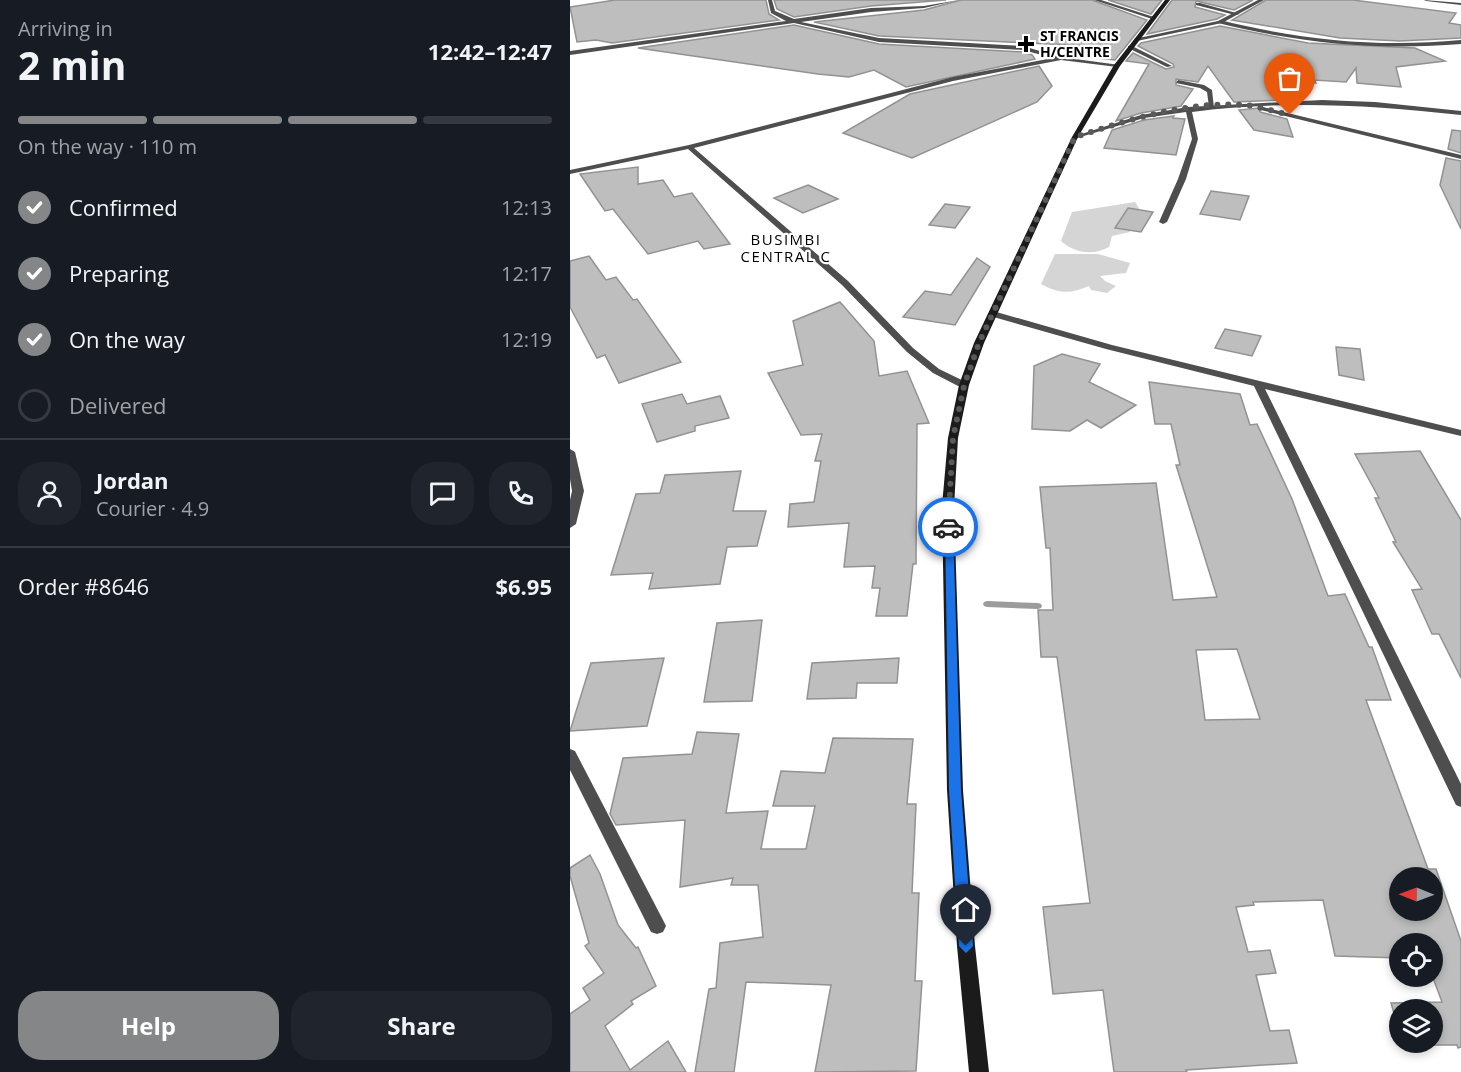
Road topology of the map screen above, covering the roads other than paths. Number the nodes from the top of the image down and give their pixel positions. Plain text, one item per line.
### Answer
1 (957, 0) edge
2 (1096, 0) edge
3 (1168, 0) edge
4 (1262, 0) edge
5 (1426, 0) edge
6 (774, 1) edge
7 (1198, 4) dead end
8 (1461, 4) edge
9 (1237, 14) junction
10 (1154, 18) junction
11 (796, 21) junction
12 (1220, 22) junction
13 (1461, 42) edge
14 (1133, 43) junction
15 (570, 53) edge
16 (1061, 58) junction
17 (1117, 65) junction
18 (1169, 66) dead end
19 (1178, 82) dead end
20 (1244, 105) junction
21 (1212, 106) junction
22 (1188, 109) junction
23 (1461, 113) edge
24 (1075, 137) junction
25 (689, 147) junction
26 (1461, 157) edge
27 (570, 172) edge
28 (1163, 222) dead end
29 (993, 314) junction
30 (1258, 384) junction
31 (964, 386) junction
32 (1461, 433) edge
33 (570, 452) edge
34 (570, 524) edge
35 (570, 755) edge
36 (1461, 800) edge
37 (657, 926) dead end
38 (979, 1072) edge

1 - 11 street
2 - 10 street
3 - 10 main road
4 - 9 street
5 - 8 street
6 - 11 street
7 - 9 street
9 - 12 street
10 - 14 main road
11 - 15 street
11 - 16 street
12 - 13 street
12 - 14 street
14 - 17 main road
14 - 18 street
16 - 17 street
16 - 25 street
17 - 24 main road
19 - 21 street
20 - 21 street
20 - 23 street
20 - 26 street
21 - 22 street
22 - 24 street
22 - 28 street
24 - 29 main road
25 - 27 street
25 - 31 street
29 - 30 street
29 - 31 main road
30 - 32 street
30 - 36 street
31 - 38 main road
33 - 34 street
35 - 37 street

